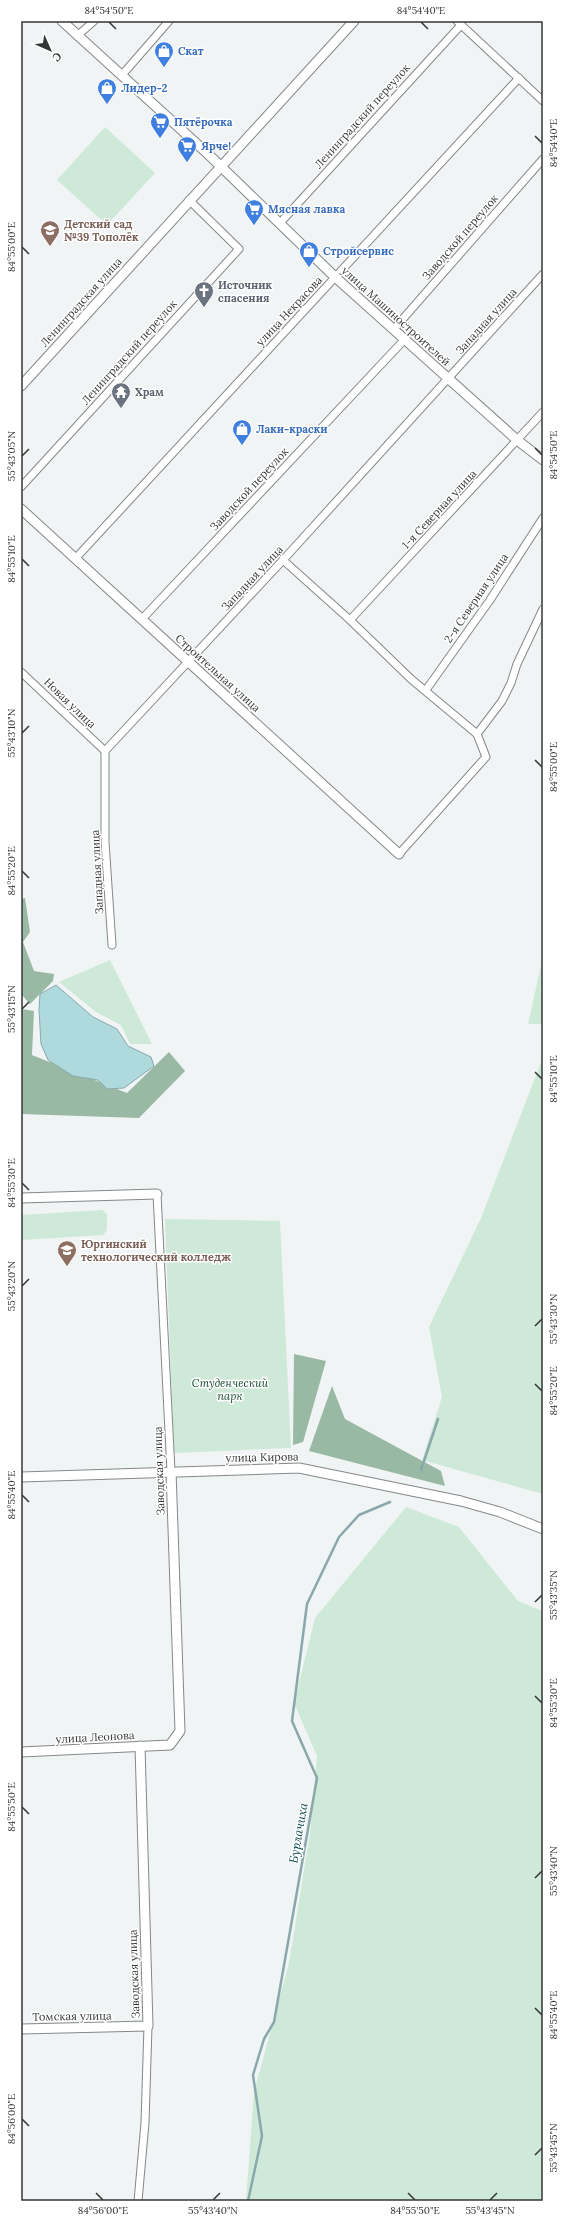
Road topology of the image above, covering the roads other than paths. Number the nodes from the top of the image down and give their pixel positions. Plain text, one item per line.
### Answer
1 (62, 21) edge
2 (94, 21) edge
3 (169, 21) edge
4 (354, 21) edge
5 (459, 23) edge
6 (78, 36) junction
7 (122, 75) junction
8 (519, 78) junction
9 (542, 97) edge
10 (543, 159) edge
11 (220, 167) junction
12 (189, 200) junction
13 (280, 223) junction
14 (543, 274) edge
15 (335, 277) junction
16 (394, 329) junction
17 (405, 339) junction
18 (449, 380) junction
19 (21, 386) edge
20 (543, 412) edge
21 (517, 440) junction
22 (543, 460) edge
23 (21, 487) edge
24 (21, 509) edge
25 (543, 518) edge
26 (75, 559) junction
27 (283, 560) junction
28 (543, 609) edge
29 (142, 619) junction
30 (350, 620) junction
31 (188, 662) junction
32 (21, 672) edge
33 (426, 690) junction
34 (477, 734) junction
35 (104, 751) junction
36 (399, 854) joint
37 (112, 945) dead end
38 (156, 1194) joint
39 (21, 1198) edge
40 (171, 1471) junction
41 (21, 1477) edge
42 (543, 1529) edge
43 (170, 1745) joint
44 (140, 1746) junction
45 (21, 1752) edge
46 (148, 2026) junction
47 (21, 2030) edge
48 (138, 2201) edge

1 - 6 street, улица Машиностроителей
2 - 6 street
3 - 7 street
4 - 11 street, Ленинградская улица
5 - 8 street
5 - 13 street, Ленинградский переулок
6 - 7 street, улица Машиностроителей
7 - 11 street, улица Машиностроителей
8 - 9 street
8 - 15 street, улица Некрасова
10 - 16 street, Заводской переулок
11 - 12 street, Ленинградская улица
11 - 13 street, улица Машиностроителей
12 - 19 street, Ленинградская улица
12 - 23 street, Ленинградский переулок
13 - 15 street, улица Машиностроителей
14 - 18 street, Западная улица
15 - 16 street, улица Машиностроителей
15 - 26 street, улица Некрасова
16 - 17 street, улица Машиностроителей
17 - 18 street, улица Машиностроителей
17 - 29 street, Заводской переулок
18 - 21 street, улица Машиностроителей
18 - 27 street, Западная улица
20 - 21 street, 1-я Северная улица
21 - 22 street, улица Машиностроителей
21 - 30 street, 1-я Северная улица
24 - 26 street, Строительная улица
25 - 33 street, 2-я Северная улица
26 - 29 street, Строительная улица
27 - 30 street
27 - 31 street, Западная улица
28 - 34 street
29 - 31 street, Строительная улица
30 - 33 street
31 - 35 street, Западная улица
31 - 36 street, Строительная улица
32 - 35 street, Новая улица
33 - 34 street
34 - 36 street
35 - 37 street, Западная улица
38 - 39 street
38 - 40 street, Заводская улица
40 - 41 street, улица Кирова
40 - 42 street, улица Кирова
40 - 43 street, Заводская улица
43 - 44 street, улица Леонова
44 - 45 street, улица Леонова
44 - 46 street, Заводская улица
46 - 47 street, Томская улица
46 - 48 street, Заводская улица

